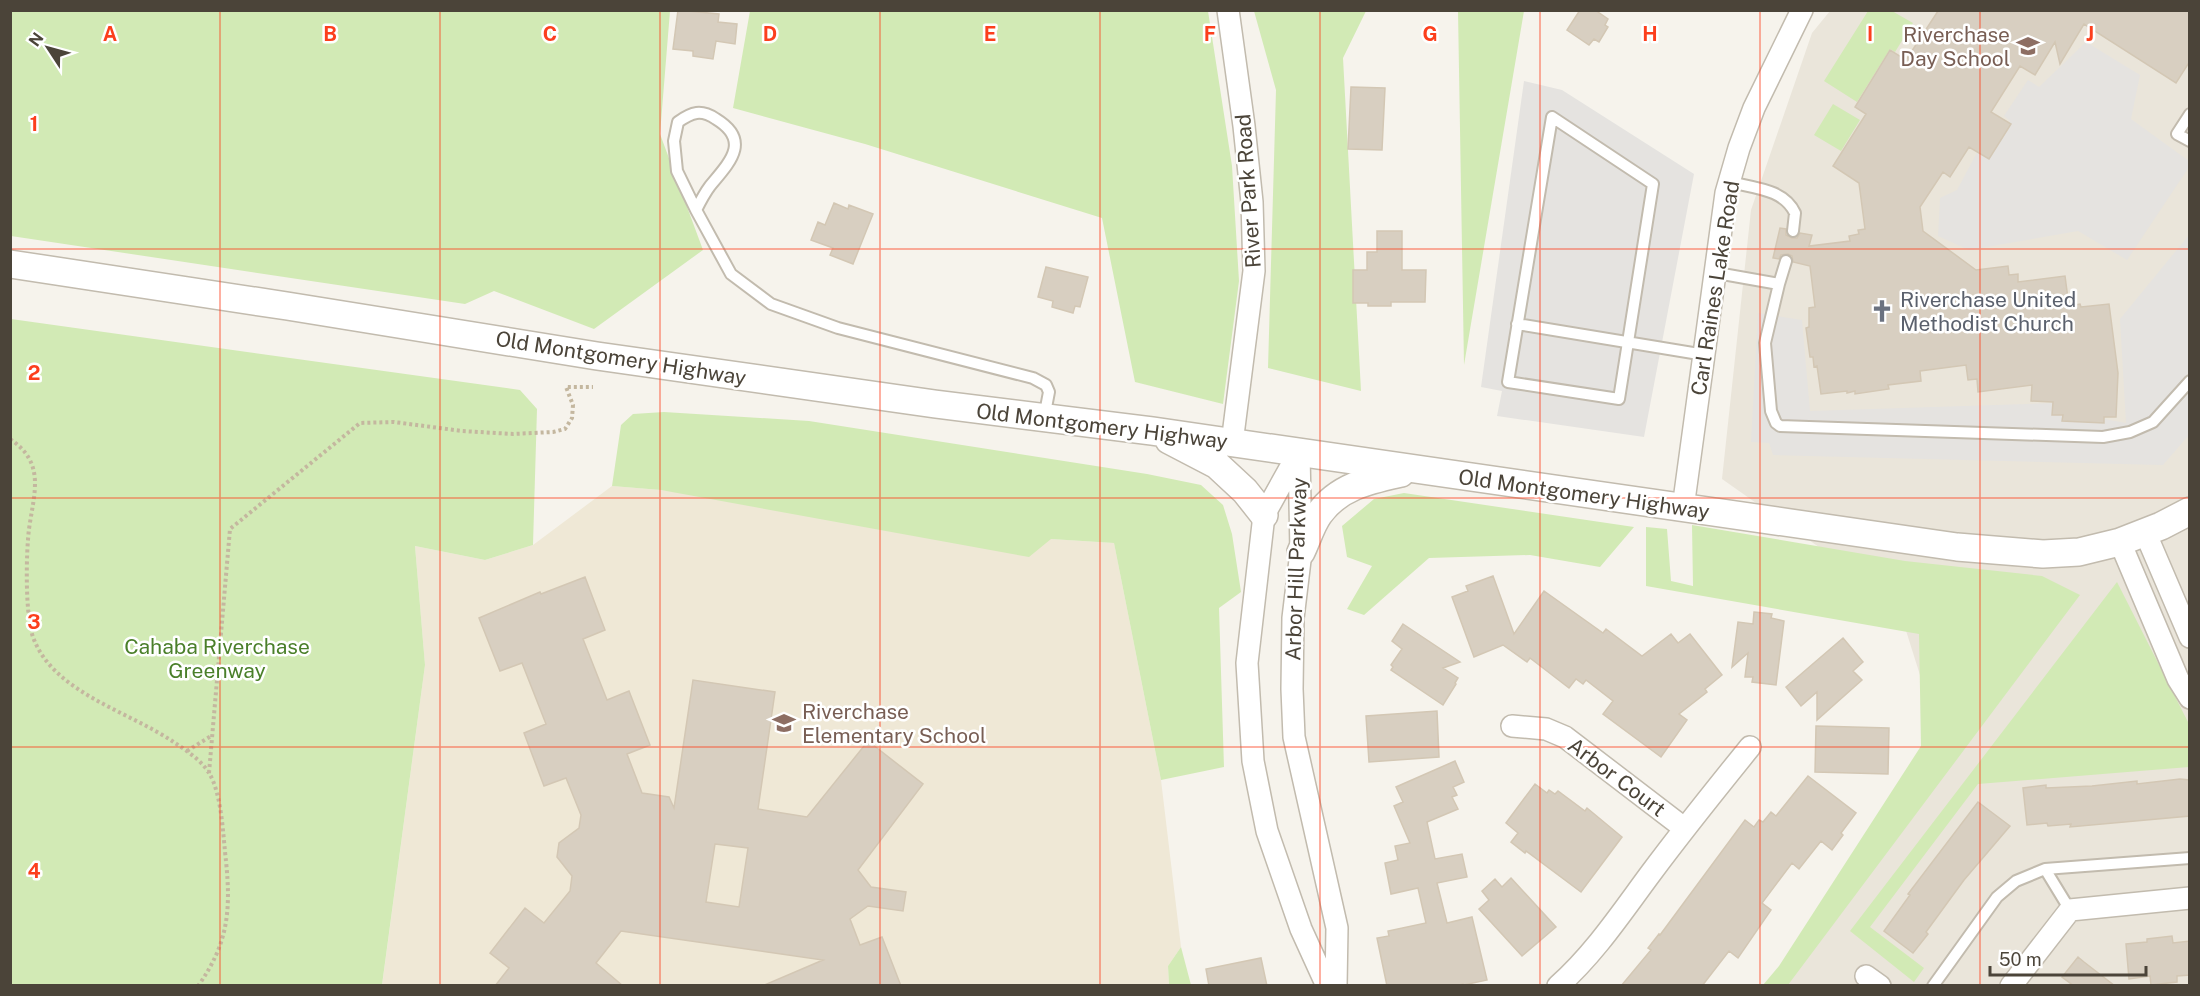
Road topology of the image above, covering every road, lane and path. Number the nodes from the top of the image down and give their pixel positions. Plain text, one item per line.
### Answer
1 (1228, 10) edge
2 (1803, 10) edge
3 (2190, 114) edge
4 (2190, 141) edge
5 (1730, 182) junction
6 (696, 210) junction
7 (1793, 231) dead end
8 (1786, 261) dead end
9 (10, 264) edge
10 (1717, 273) junction
11 (1779, 284) junction
12 (1517, 324) junction
13 (1627, 342) junction
14 (1705, 355) junction
15 (2190, 381) edge
16 (593, 387) dead end
17 (1043, 418) junction
18 (1152, 431) junction
19 (10, 439) edge
20 (1232, 443) junction
21 (1299, 452) junction
22 (1416, 470) junction
23 (1683, 508) junction
24 (2190, 511) edge
25 (1264, 515) junction
26 (2145, 532) junction
27 (2120, 542) junction
28 (1301, 552) junction
29 (2190, 637) edge
30 (2190, 698) edge
31 (1512, 726) dead end
32 (212, 736) junction
33 (1750, 747) dead end
34 (187, 751) junction
35 (209, 773) junction
36 (1684, 828) junction
37 (2190, 858) edge
38 (2045, 869) junction
39 (2190, 898) edge
40 (2070, 910) junction
41 (198, 986) edge
42 (1327, 986) edge
43 (1336, 986) edge
44 (1558, 986) edge
45 (1933, 986) edge
46 (2011, 986) edge

1 - 20 street, River Park Road
2 - 5 street, Carl Raines Lake Road
3 - 4 lane
5 - 7 lane
5 - 10 street, Carl Raines Lake Road
6 - 6 lane
6 - 17 lane
8 - 11 lane
9 - 17 street, Old Montgomery Highway
10 - 11 lane
10 - 14 street, Carl Raines Lake Road
11 - 15 lane
12 - 13 lane
12 - 13 lane
12 - 13 lane
13 - 14 lane
14 - 23 street, Carl Raines Lake Road
16 - 32 path
17 - 18 street, Old Montgomery Highway
18 - 20 street, Old Montgomery Highway
18 - 25 street
19 - 34 path
20 - 21 street, Old Montgomery Highway
21 - 22 street, Old Montgomery Highway
21 - 25 street, Arbor Hill Parkway
21 - 28 street, Arbor Hill Parkway
22 - 23 street, Old Montgomery Highway
22 - 28 street
23 - 27 street, Old Montgomery Highway
24 - 26 street, Old Montgomery Highway
25 - 42 street, Arbor Hill Parkway
26 - 27 street, Old Montgomery Highway
26 - 29 street
27 - 30 street
28 - 43 street, Arbor Hill Parkway
31 - 36 street, Arbor Court
32 - 34 path
32 - 35 path
33 - 36 street, Arbor Court
34 - 35 path
35 - 41 path
36 - 44 street, Arbor Court
37 - 38 lane
38 - 40 lane
38 - 45 lane
39 - 40 street
40 - 46 street

